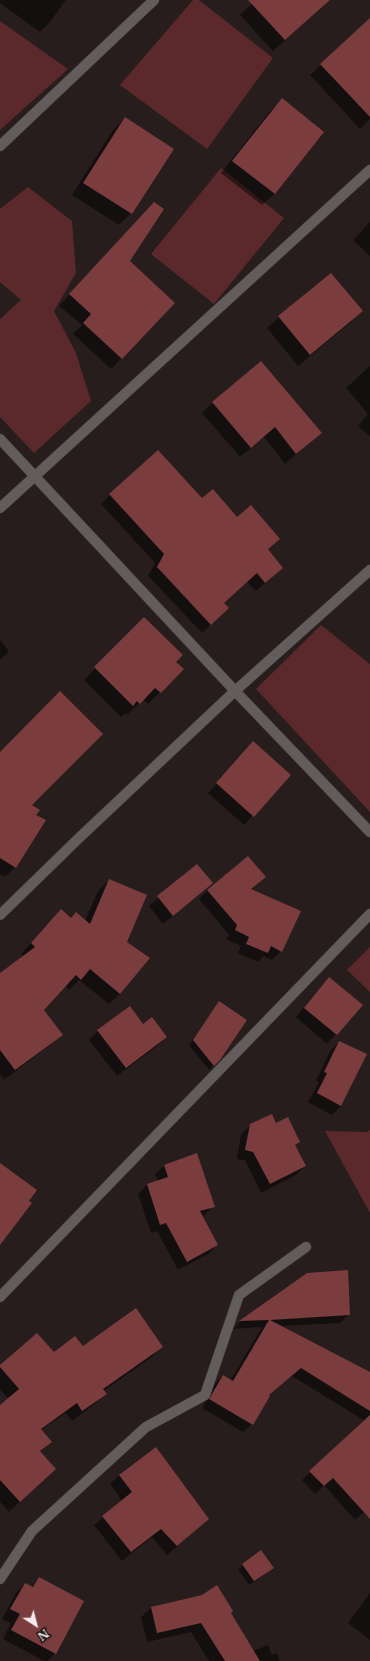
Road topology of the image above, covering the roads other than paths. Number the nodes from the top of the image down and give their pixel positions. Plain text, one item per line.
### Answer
1 (154, 0) edge
2 (0, 146) edge
3 (370, 170) edge
4 (0, 439) edge
5 (34, 476) junction
6 (0, 508) edge
7 (370, 570) edge
8 (235, 691) junction
9 (370, 832) edge
10 (370, 914) edge
11 (0, 915) edge
12 (306, 1247) dead end
13 (0, 1297) edge
14 (0, 1579) edge

1 - 2 street
3 - 5 street
4 - 5 street
5 - 6 street
5 - 8 street
7 - 8 street
8 - 9 street
8 - 11 street
10 - 13 street
12 - 14 street

